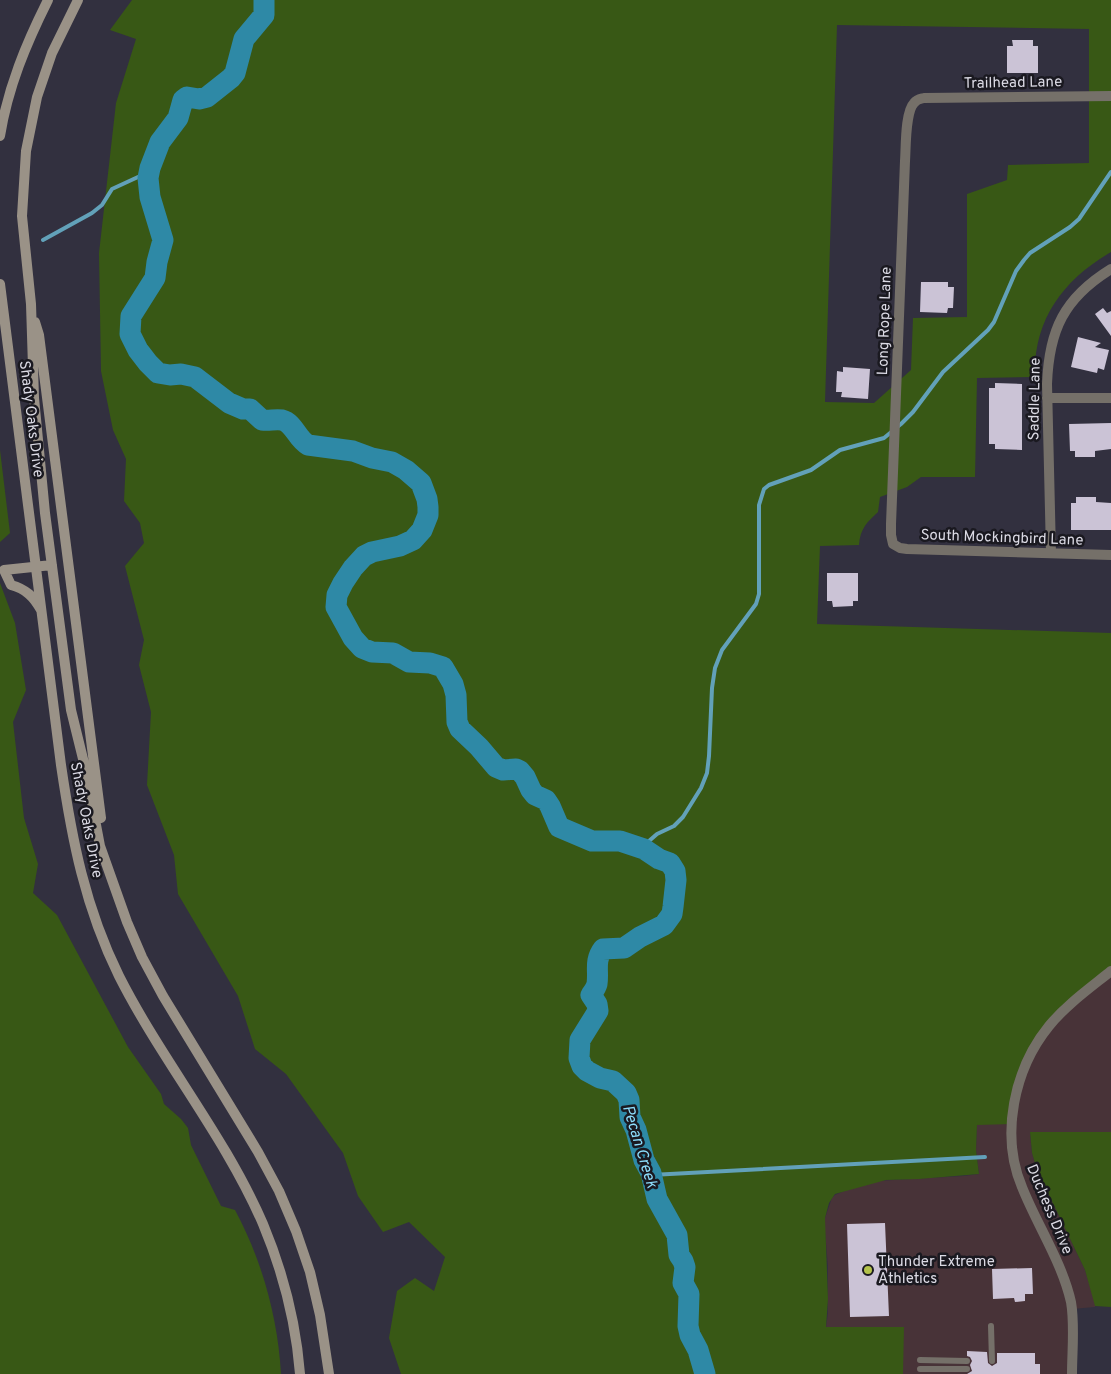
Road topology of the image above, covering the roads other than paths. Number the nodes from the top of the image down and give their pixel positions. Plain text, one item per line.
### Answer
1 (48, 0) edge
2 (78, 0) edge
3 (1111, 96) edge
4 (915, 101) joint
5 (0, 136) edge
6 (1111, 269) edge
7 (0, 284) edge
8 (31, 304) junction
9 (1047, 398) junction
10 (1111, 398) edge
11 (894, 544) joint
12 (1051, 553) junction
13 (1111, 555) edge
14 (52, 564) junction
15 (37, 566) junction
16 (42, 612) junction
17 (113, 882) junction
18 (1111, 971) edge
19 (991, 1326) dead end
20 (920, 1360) dead end
21 (967, 1361) dead end
22 (992, 1361) dead end
23 (920, 1368) dead end
24 (967, 1369) dead end
25 (300, 1374) edge
26 (329, 1374) edge
27 (1072, 1374) edge

1 - 5 street
2 - 8 street, Shady Oaks Drive
3 - 4 street, Trailhead Lane
4 - 11 street, Long Rope Lane
6 - 9 street, Saddle Lane
7 - 15 street, Shady Oaks Drive
8 - 14 street, Shady Oaks Drive
8 - 17 street, Shady Oaks Drive
9 - 10 street
9 - 12 street, Saddle Lane
11 - 12 street, South Mockingbird Lane
12 - 13 street, South Mockingbird Lane
14 - 15 street
14 - 17 street, Shady Oaks Drive
15 - 16 street, Shady Oaks Drive
15 - 16 street
16 - 25 street, Shady Oaks Drive
17 - 26 street, Shady Oaks Drive
18 - 27 street, Duchess Drive
19 - 22 lane
20 - 21 lane
23 - 24 lane

